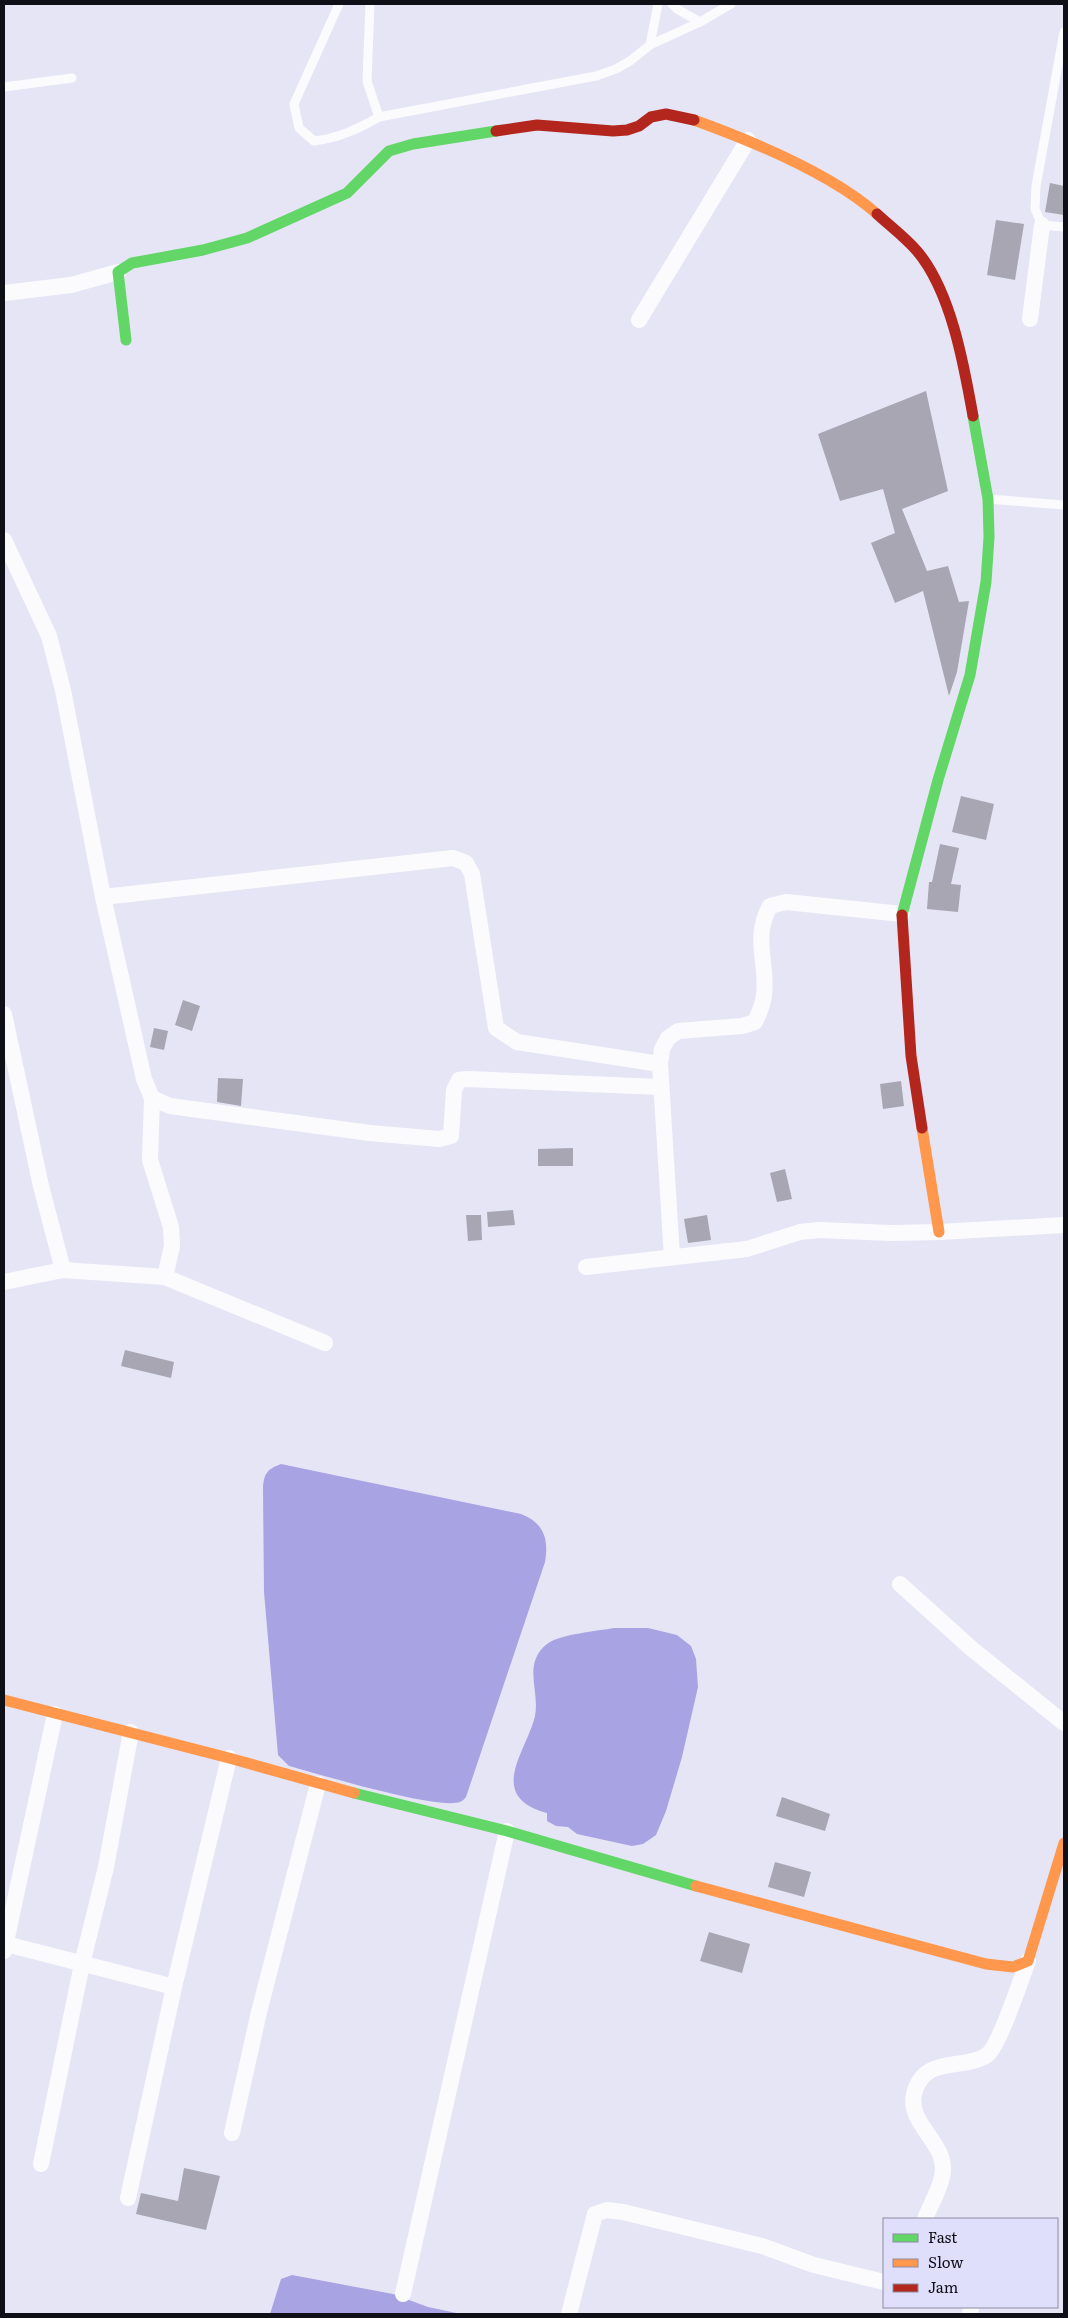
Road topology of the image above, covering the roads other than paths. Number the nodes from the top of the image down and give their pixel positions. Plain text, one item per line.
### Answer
1 (339, 4) edge
2 (370, 4) edge
3 (658, 4) edge
4 (672, 4) edge
5 (730, 4) edge
6 (700, 22) junction
7 (1064, 32) edge
8 (650, 45) junction
9 (72, 78) dead end
10 (4, 87) edge
11 (379, 116) junction
12 (748, 140) junction
13 (1042, 224) junction
14 (1064, 227) edge
15 (118, 272) junction
16 (4, 293) edge
17 (1030, 318) dead end
18 (639, 320) dead end
19 (126, 340) dead end
20 (988, 500) junction
21 (1064, 505) edge
22 (4, 540) edge
23 (103, 897) junction
24 (902, 914) junction
25 (4, 1014) edge
26 (660, 1064) junction
27 (661, 1087) junction
28 (152, 1098) junction
29 (1064, 1225) edge
30 (939, 1232) junction
31 (672, 1258) junction
32 (586, 1267) dead end
33 (63, 1270) junction
34 (165, 1277) junction
35 (4, 1282) edge
36 (324, 1343) dead end
37 (900, 1584) dead end
38 (4, 1700) edge
39 (55, 1714) junction
40 (1064, 1723) edge
41 (131, 1732) junction
42 (228, 1758) junction
43 (318, 1784) junction
44 (507, 1832) junction
45 (1064, 1843) edge
46 (1058, 1882) edge
47 (5, 1948) edge
48 (1028, 1962) junction
49 (82, 1964) junction
50 (174, 1987) junction
51 (232, 2133) dead end
52 (41, 2164) dead end
53 (128, 2198) dead end
54 (925, 2218) edge
55 (883, 2282) edge
56 (404, 2294) dead end
57 (569, 2314) edge

1 - 11 lane
2 - 11 lane
3 - 8 lane
4 - 6 lane
5 - 6 lane
6 - 8 lane
7 - 13 lane
8 - 11 lane
9 - 10 lane
12 - 15 street
12 - 18 street
12 - 20 street
13 - 14 lane
13 - 17 street
15 - 16 street
15 - 19 street
20 - 21 lane
20 - 24 street
22 - 23 street
23 - 26 street
23 - 28 street
24 - 26 street
24 - 30 street
25 - 33 street
26 - 27 street
27 - 28 street
27 - 31 street
28 - 34 street
29 - 30 street
30 - 31 street
31 - 32 street
33 - 34 street
33 - 35 street
34 - 36 street
37 - 40 street
38 - 39 street
39 - 41 street
39 - 47 street
41 - 42 street
41 - 49 street
42 - 43 street
42 - 50 street
43 - 44 street
43 - 51 street
44 - 48 street
44 - 56 street
45 - 46 street
46 - 48 street
47 - 49 street
48 - 54 street
49 - 50 street
49 - 52 street
50 - 53 street
55 - 57 street

